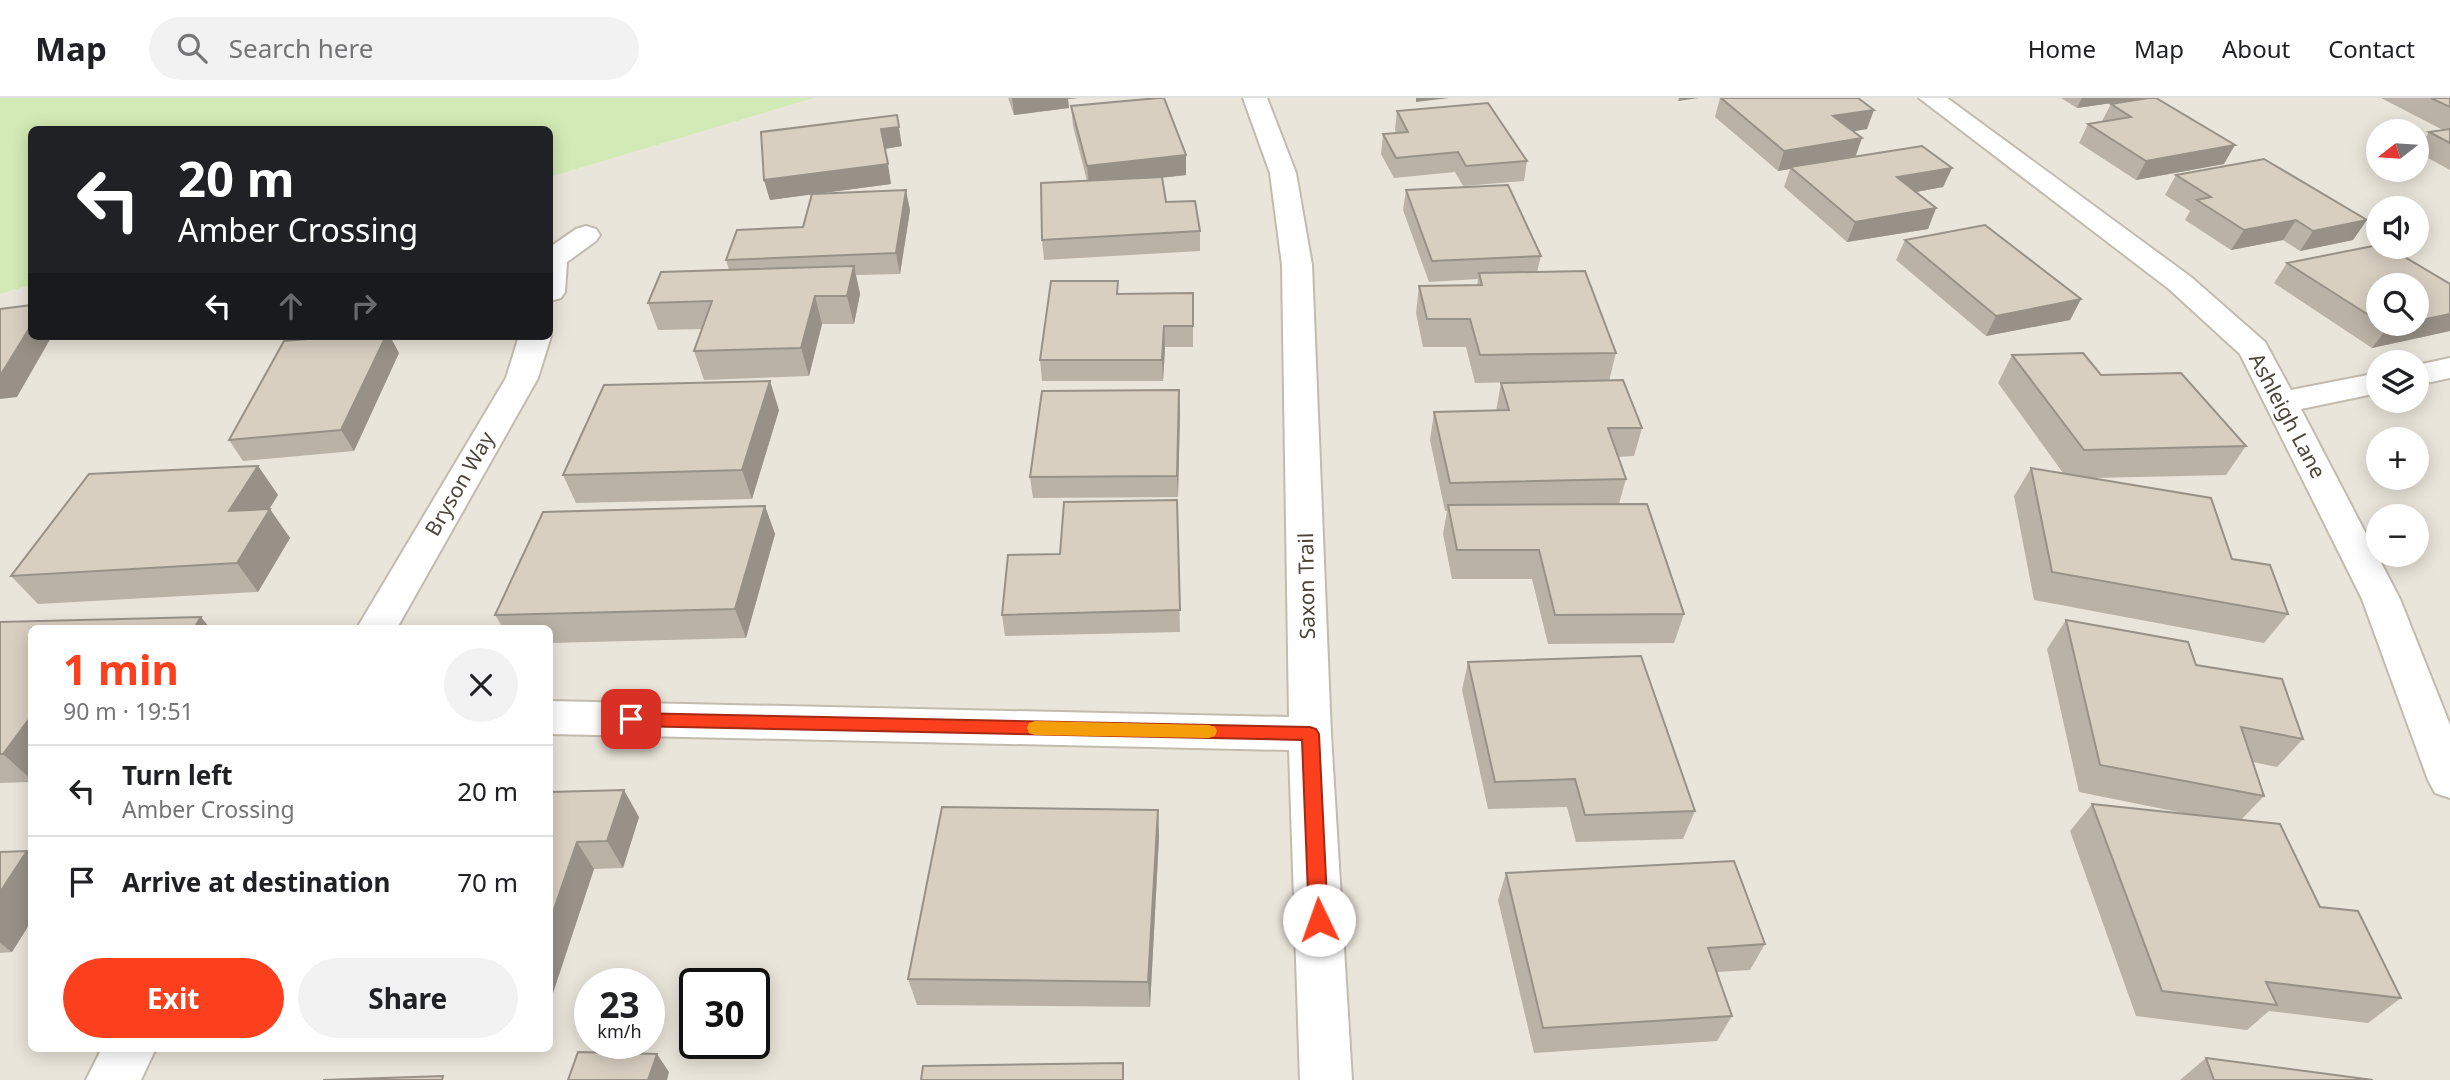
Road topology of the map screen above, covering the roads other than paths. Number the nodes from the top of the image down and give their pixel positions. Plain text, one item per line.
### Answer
1 (1255, 98) edge
2 (1931, 98) edge
3 (586, 234) dead end
4 (553, 258) edge
5 (534, 340) edge
6 (2450, 368) edge
7 (2429, 372) edge
8 (2366, 385) edge
9 (2282, 402) junction
10 (379, 625) edge
11 (553, 718) edge
12 (1310, 734) junction
13 (2450, 780) edge
14 (129, 1052) edge
15 (112, 1080) edge
16 (1326, 1080) edge

1 - 12 street, Saxon Trail
2 - 9 street, Ashleigh Lane
3 - 4 street
5 - 10 street, Bryson Way
6 - 7 street
8 - 9 street
9 - 13 street, Ashleigh Lane
11 - 12 street
12 - 16 street, Saxon Trail
14 - 15 street

